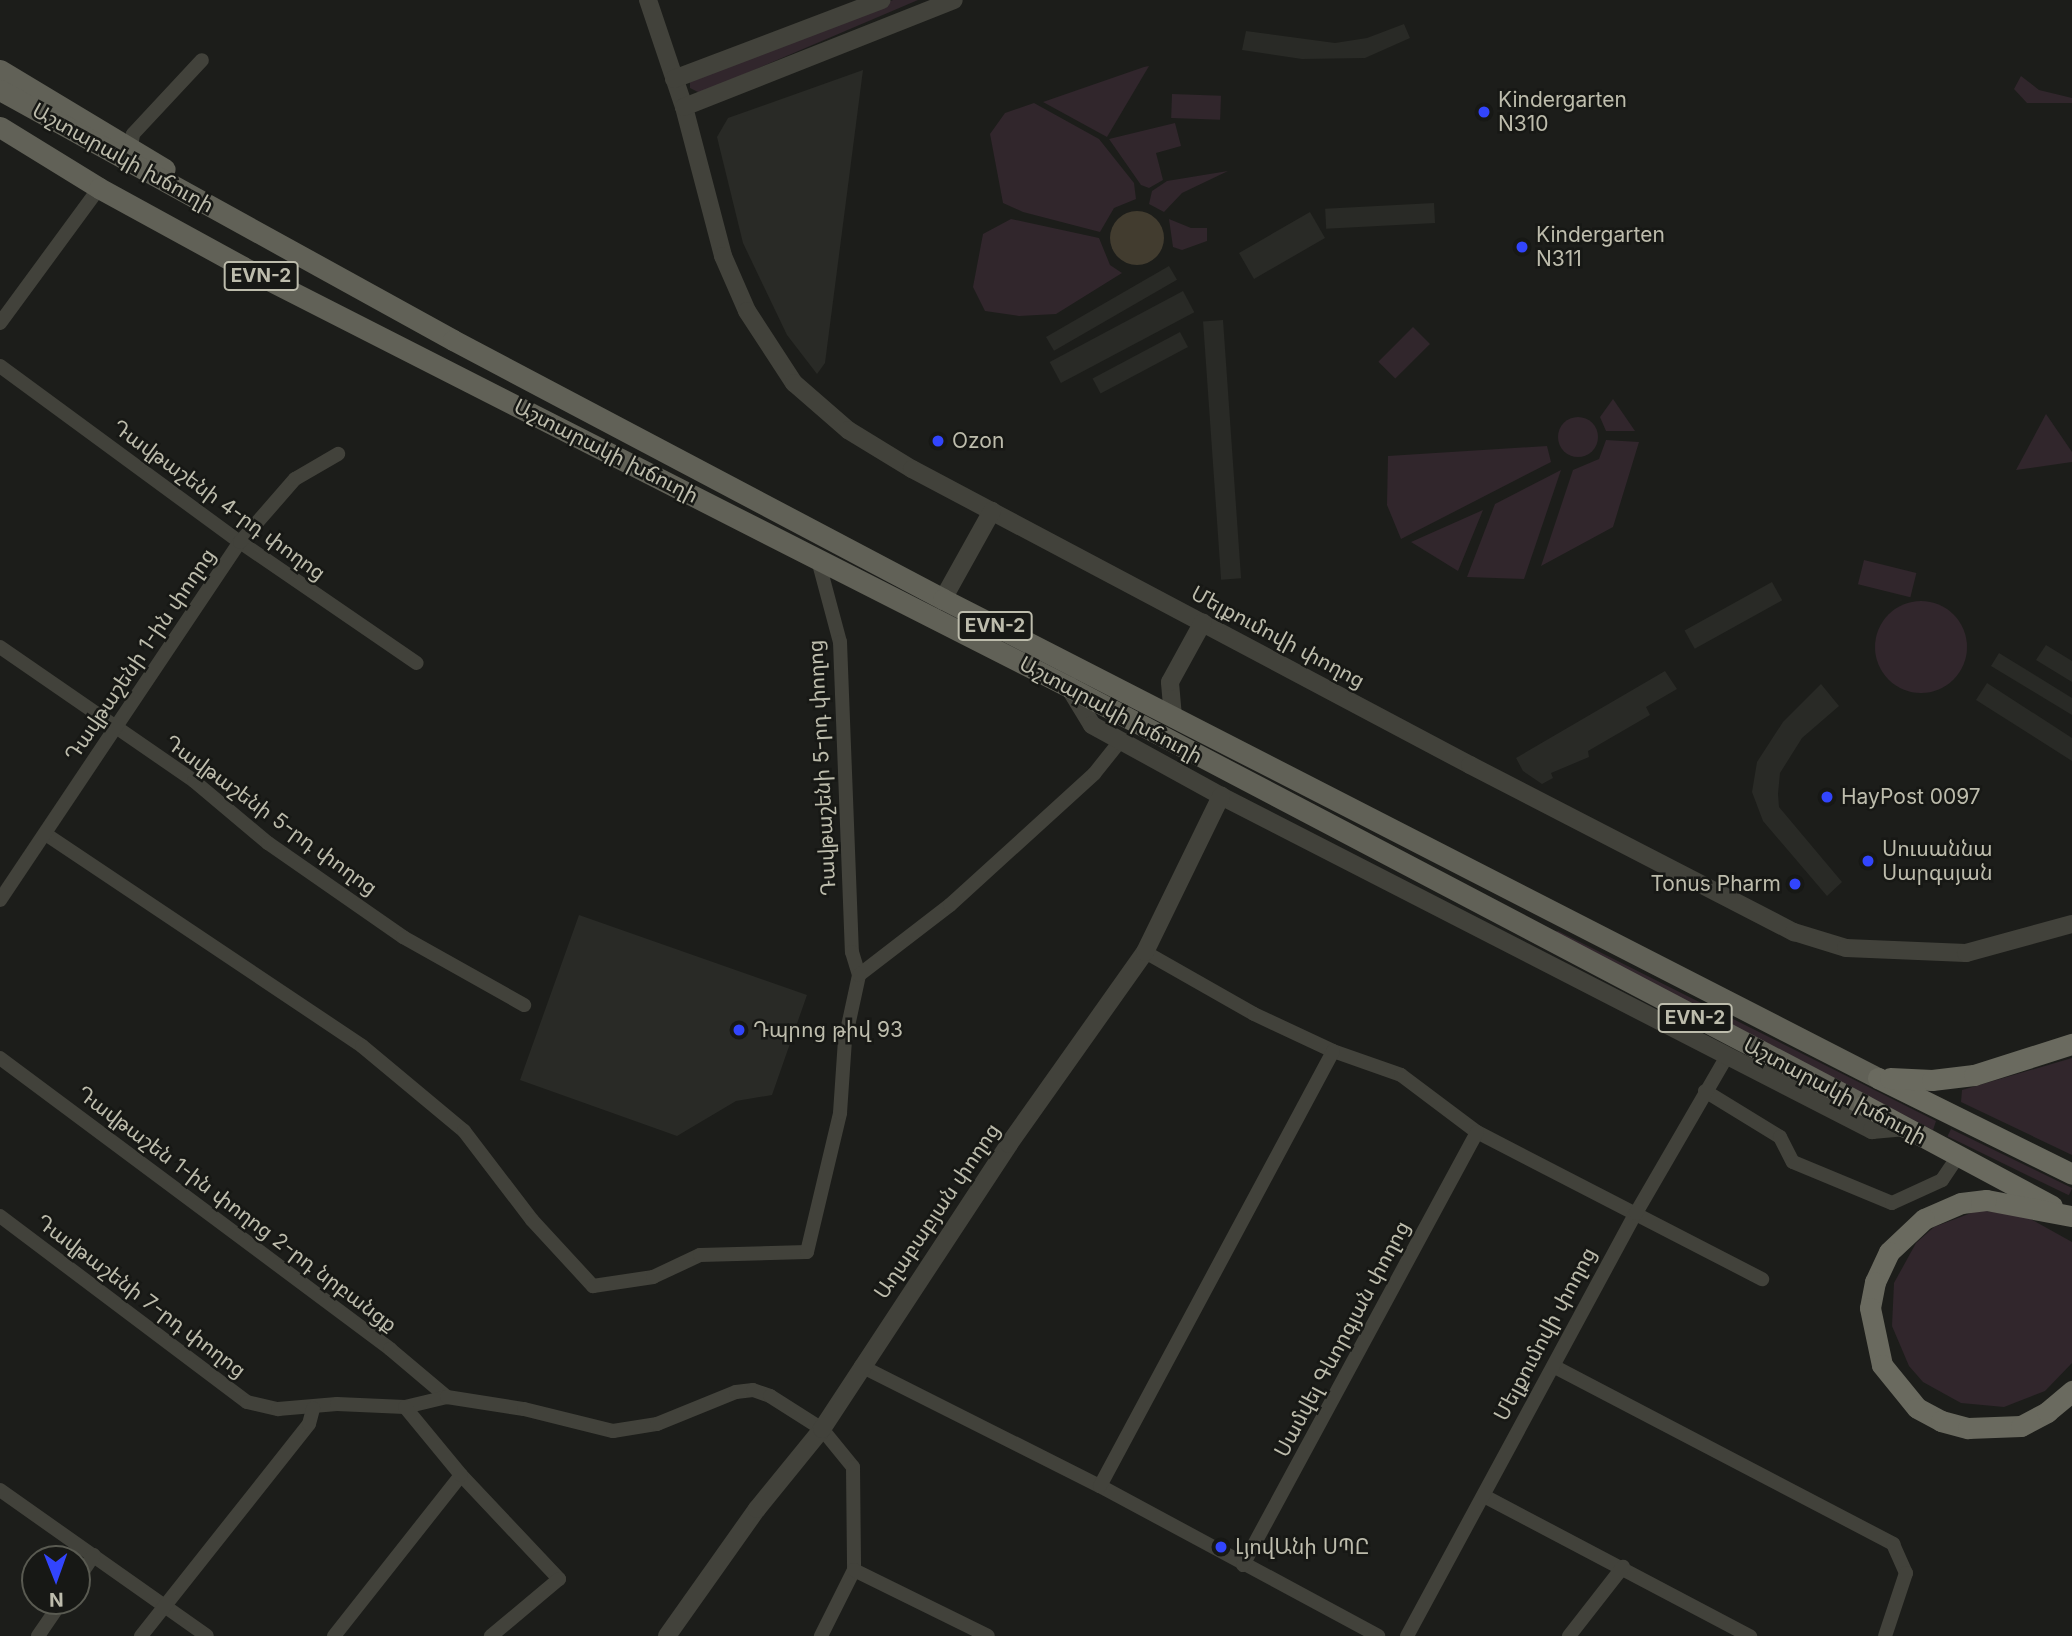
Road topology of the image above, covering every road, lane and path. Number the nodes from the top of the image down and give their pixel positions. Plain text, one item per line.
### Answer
1 (648, 0) edge
2 (882, 0) edge
3 (954, 0) edge
4 (202, 60) dead end
5 (0, 70) edge
6 (674, 79) junction
7 (0, 90) edge
8 (684, 107) junction
9 (0, 127) edge
10 (0, 144) edge
11 (131, 147) junction
12 (91, 183) junction
13 (263, 234) junction
14 (0, 323) edge
15 (453, 340) junction
16 (442, 365) junction
17 (0, 366) edge
18 (338, 454) dead end
19 (992, 511) junction
20 (240, 542) junction
21 (818, 560) junction
22 (943, 599) junction
23 (1203, 622) junction
24 (0, 647) edge
25 (417, 663) dead end
26 (1069, 687) junction
27 (1173, 717) junction
28 (116, 729) junction
29 (1121, 740) junction
30 (1221, 796) junction
31 (47, 835) junction
32 (0, 900) edge
33 (1541, 905) junction
34 (2072, 924) edge
35 (1526, 931) junction
36 (1145, 952) junction
37 (859, 975) junction
38 (524, 1005) dead end
39 (2072, 1044) edge
40 (1333, 1051) junction
41 (1727, 1056) junction
42 (0, 1058) edge
43 (1878, 1078) junction
44 (1705, 1091) junction
45 (1864, 1105) joint
46 (1906, 1127) junction
47 (1477, 1132) junction
48 (1959, 1155) junction
49 (2072, 1174) edge
50 (1636, 1213) junction
51 (0, 1216) edge
52 (2071, 1217) edge
53 (1762, 1279) dead end
54 (861, 1366) junction
55 (1555, 1367) junction
56 (2072, 1391) edge
57 (447, 1397) junction
58 (405, 1407) junction
59 (313, 1409) junction
60 (822, 1429) junction
61 (461, 1475) junction
62 (1100, 1486) junction
63 (0, 1490) edge
64 (1484, 1496) junction
65 (94, 1555) junction
66 (91, 1559) edge
67 (1243, 1565) junction
68 (1623, 1567) junction
69 (854, 1570) junction
70 (164, 1604) junction
71 (52, 1615) edge
72 (38, 1636) edge
73 (141, 1636) edge
74 (207, 1636) edge
75 (334, 1636) edge
76 (491, 1636) edge
77 (667, 1636) edge
78 (821, 1636) edge
79 (988, 1636) edge
80 (1378, 1636) edge
81 (1407, 1636) edge
82 (1569, 1636) edge
83 (1750, 1636) edge
84 (1885, 1636) edge

1 - 6 street, Մելքումովի փողոց
2 - 6 street
3 - 8 street
4 - 11 street
5 - 11 main road
6 - 8 street, Մելքումովի փողոց
7 - 13 main road, Աշտարակի խճուղի / EVN-2
8 - 19 street, Մելքումովի փողոց
9 - 12 main road, Աշտարակի խճուղի / EVN-2
10 - 12 main road
11 - 13 main road
12 - 14 street
12 - 16 main road, Աշտարակի խճուղի / EVN-2
13 - 15 main road, Աշտարակի խճուղի / EVN-2
15 - 16 main road
15 - 22 main road, Աշտարակի խճուղի / EVN-2
16 - 21 main road, Աշտարակի խճուղի / EVN-2
17 - 20 street, Դավթաշենի 4-րդ փողոց
18 - 20 street, Դավթաշենի 1-ին փողոց
19 - 22 street
19 - 23 street, Մելքումովի փողոց
20 - 25 street, Դավթաշենի 4-րդ փողոց
20 - 28 street, Դավթաշենի 1-ին փողոց
21 - 26 main road, Աշտարակի խճուղի / EVN-2
21 - 37 street, Դավթաշենի 5-րդ փողոց
22 - 27 main road, Աշտարակի խճուղի / EVN-2
23 - 27 street
23 - 34 street, Մելքումովի փողոց
24 - 28 street, Դավթաշենի 5-րդ փողոց
26 - 29 street
26 - 35 main road, Աշտարակի խճուղի / EVN-2
27 - 33 main road, Աշտարակի խճուղի / EVN-2
28 - 31 street, Դավթաշենի 1-ին փողոց
28 - 38 street, Դավթաշենի 5-րդ փողոց
29 - 30 street
29 - 37 street
30 - 36 street, Աղաբաբյան փողոց
30 - 41 street
31 - 32 street, Դավթաշենի 1-ին փողոց
31 - 37 street
33 - 35 main road
33 - 43 main road, Աշտարակի խճուղի / EVN-2
35 - 45 main road, Աշտարակի խճուղի / EVN-2
36 - 40 street
36 - 54 street, Աղաբաբյան փողոց
39 - 43 highway
40 - 47 street
40 - 62 street
41 - 44 street, Մելքումովի փողոց
41 - 46 street
42 - 57 street, Դավթաշեն 1-ին փողոց 2-րդ նրբանցք
43 - 49 highway, Աշտարակի խճուղի / EVN-2
44 - 48 street
44 - 50 street, Մելքումովի փողոց
45 - 46 highway, Աշտարակի խճուղի / EVN-2
46 - 48 highway, Աշտարակի խճուղի / EVN-2
47 - 50 street
47 - 67 street, Սամվել Գևորգյան փողոց
48 - 52 highway, Աշտարակի խճուղի / EVN-2
50 - 53 street
50 - 55 street, Մելքումովի փողոց
51 - 59 street, Դավթաշենի 7-րդ փողոց
52 - 56 highway
54 - 60 street, Աղաբաբյան փողոց
54 - 62 street
55 - 64 street, Մելքումովի փողոց
55 - 84 street
57 - 58 street, Դավթաշենի 7-րդ փողոց
57 - 60 street, Դավթաշենի 7-րդ փողոց
58 - 59 street, Դավթաշենի 7-րդ փողոց
58 - 61 street
59 - 70 street
60 - 69 street, Դավթաշենի 7-րդ փողոց
60 - 77 street, Աղաբաբյան փողոց
61 - 75 street
61 - 76 street
62 - 67 street
63 - 65 street
64 - 68 street
64 - 81 street, Մելքումովի փողոց
65 - 66 street
65 - 70 street
67 - 80 street
68 - 82 street
68 - 83 street
69 - 78 street
69 - 79 street
70 - 73 street
70 - 74 street
71 - 72 street

